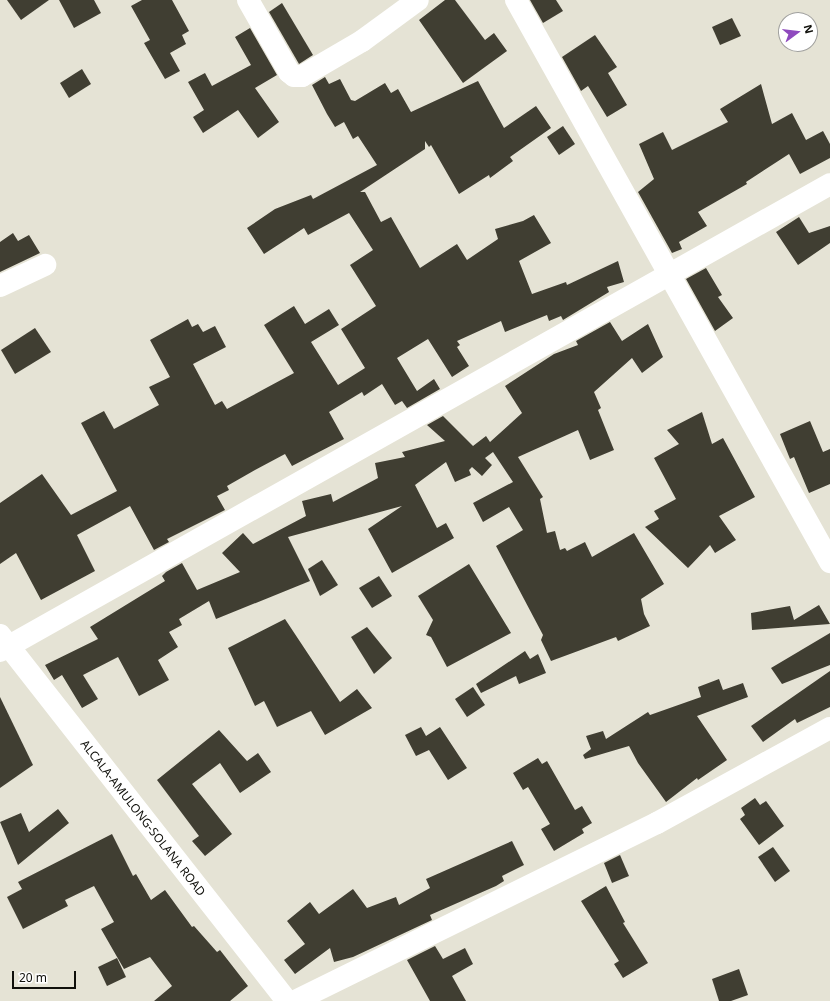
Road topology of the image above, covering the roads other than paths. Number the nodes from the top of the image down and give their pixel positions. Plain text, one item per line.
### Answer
1 (248, 0) edge
2 (418, 0) edge
3 (516, 0) edge
4 (830, 184) edge
5 (45, 265) dead end
6 (669, 275) junction
7 (0, 286) edge
8 (830, 562) edge
9 (3, 644) edge
10 (830, 728) edge
11 (287, 1001) edge
12 (295, 1001) edge

1 - 2 street
3 - 6 street
4 - 6 street
5 - 7 street
6 - 8 street
6 - 9 street
9 - 11 street, ALCALA-AMULONG-SOLANA ROAD
10 - 12 street

